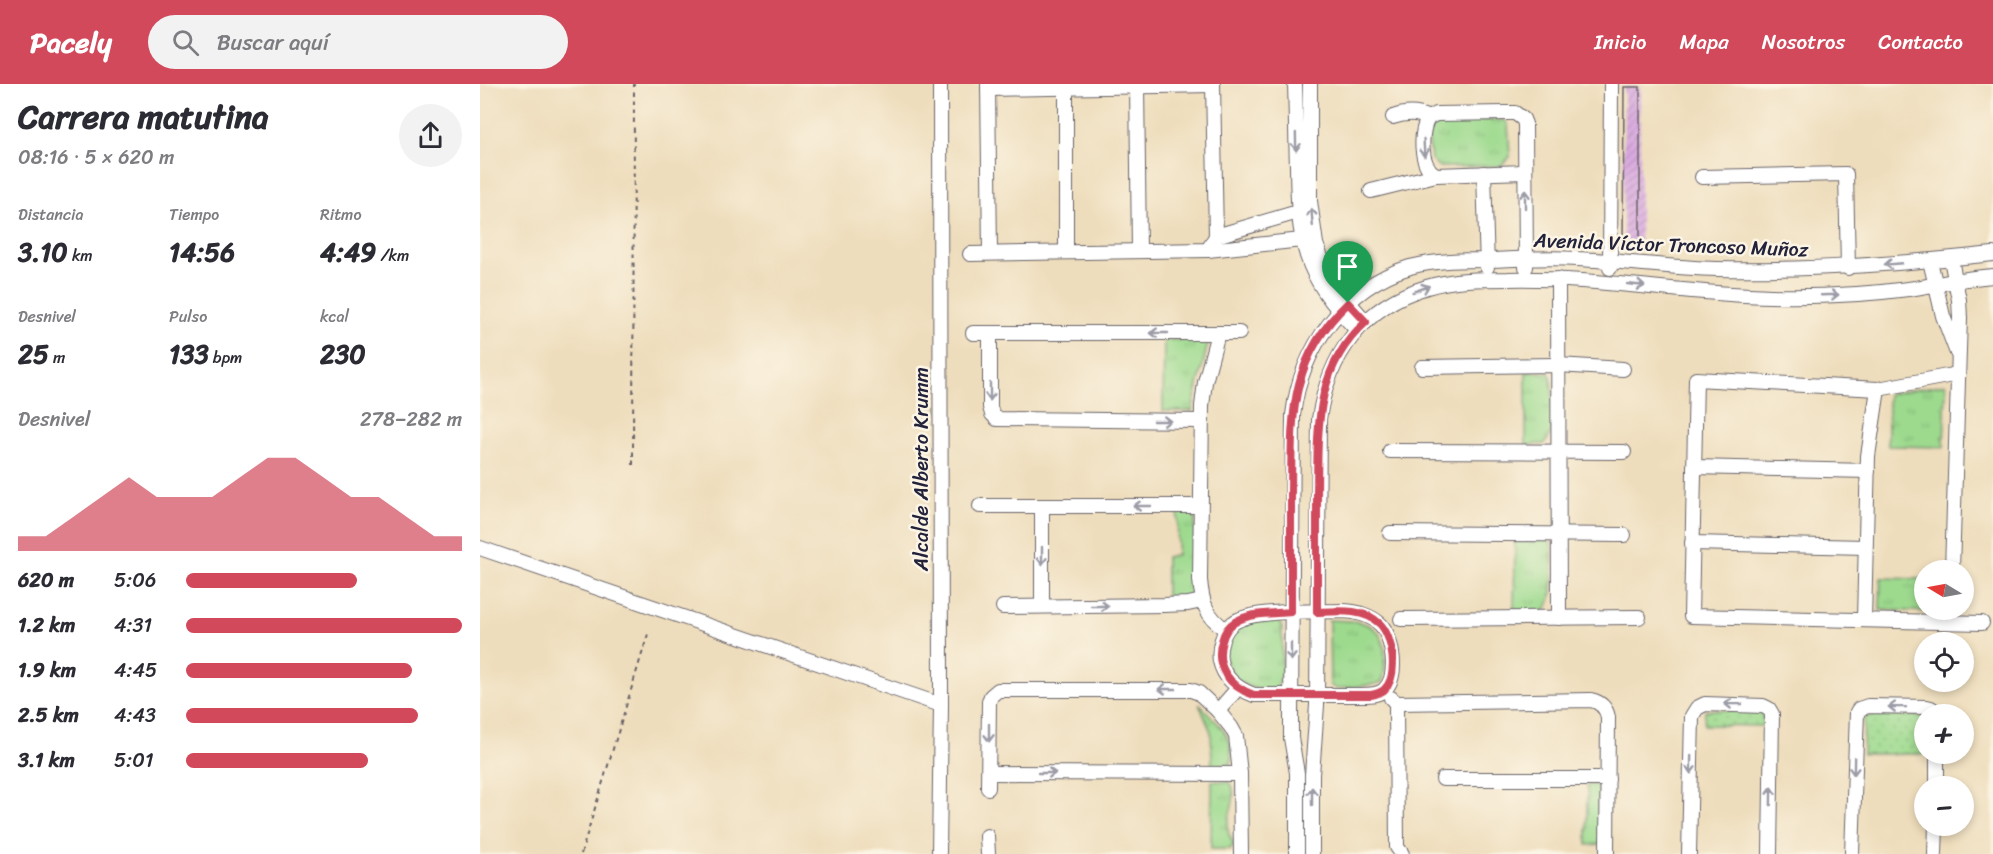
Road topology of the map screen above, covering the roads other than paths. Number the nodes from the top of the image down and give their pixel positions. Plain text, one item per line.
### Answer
1 (940, 84) edge
2 (1295, 84) edge
3 (1310, 84) edge
4 (1611, 84) edge
5 (1137, 85) edge
6 (1213, 85) edge
7 (988, 86) edge
8 (1065, 86) edge
9 (1393, 117) dead end
10 (1428, 118) junction
11 (1525, 172) junction
12 (1484, 173) junction
13 (1437, 175) junction
14 (1702, 177) dead end
15 (1371, 191) dead end
16 (1298, 212) junction
17 (1216, 236) junction
18 (1302, 240) junction
19 (1208, 250) junction
20 (1139, 251) junction
21 (1066, 252) junction
22 (990, 253) junction
23 (970, 254) dead end
24 (1993, 254) edge
25 (1526, 259) junction
26 (1951, 259) junction
27 (1487, 260) junction
28 (1610, 261) junction
29 (1930, 261) junction
30 (1848, 267) junction
31 (1993, 276) edge
32 (1386, 278) junction
33 (1526, 278) junction
34 (1488, 279) junction
35 (1558, 279) junction
36 (1956, 281) junction
37 (1610, 282) junction
38 (1937, 284) junction
39 (1398, 300) junction
40 (1344, 308) junction
41 (1362, 326) junction
42 (973, 333) dead end
43 (1218, 333) junction
44 (1239, 333) dead end
45 (990, 334) junction
46 (1959, 357) junction
47 (1558, 365) junction
48 (1422, 367) dead end
49 (1623, 369) dead end
50 (1958, 374) junction
51 (1878, 389) junction
52 (1201, 421) junction
53 (1390, 451) dead end
54 (1558, 452) junction
55 (1624, 452) dead end
56 (1694, 467) junction
57 (1868, 471) junction
58 (980, 506) dead end
59 (1042, 506) junction
60 (1200, 506) junction
61 (1390, 533) dead end
62 (1559, 535) junction
63 (1624, 535) dead end
64 (1692, 543) junction
65 (1865, 547) junction
66 (480, 548) edge
67 (1952, 560) edge
68 (1202, 601) junction
69 (1042, 606) junction
70 (1003, 607) dead end
71 (1291, 612) junction
72 (1317, 612) junction
73 (1639, 617) dead end
74 (1559, 618) junction
75 (1914, 618) edge
76 (1401, 619) dead end
77 (1864, 620) junction
78 (1969, 620) edge
79 (1982, 623) dead end
80 (1226, 630) junction
81 (1239, 688) junction
82 (1384, 690) junction
83 (1292, 696) junction
84 (1317, 696) junction
85 (1396, 703) junction
86 (940, 705) junction
87 (1914, 707) edge
88 (1218, 711) junction
89 (989, 773) junction
90 (1240, 774) junction
91 (1443, 779) dead end
92 (1608, 779) junction
93 (988, 788) dead end
94 (987, 836) dead end
95 (1936, 836) edge
96 (939, 854) edge
97 (988, 854) edge
98 (1241, 854) edge
99 (1297, 854) edge
100 (1312, 854) edge
101 (1401, 854) edge
102 (1607, 854) edge
103 (1689, 854) edge
104 (1770, 854) edge
105 (1852, 854) edge
106 (1935, 854) edge

1 - 86 street, Alcalde Alberto Krumm
2 -> 16 street
40 -> 3 street
4 - 28 street
5 - 6 street
5 - 8 street
5 - 20 street
6 - 17 street
7 - 8 street
7 - 22 street
8 - 21 street
9 - 10 street
10 - 11 street
10 -> 13 street
11 - 12 street
25 -> 11 street
12 - 13 street
12 - 27 street
13 - 15 street
14 - 30 street
16 - 17 street
16 - 18 street
17 - 19 street
18 - 19 street
18 - 40 street
19 - 20 street
20 - 21 street
21 - 22 street
22 - 23 street
24 - 26 street, Avenida Víctor Troncoso Muñoz
25 - 27 street, Avenida Víctor Troncoso Muñoz
25 - 28 street, Avenida Víctor Troncoso Muñoz
25 - 33 street
26 - 29 street, Avenida Víctor Troncoso Muñoz
26 - 36 street
27 - 32 street, Avenida Víctor Troncoso Muñoz
27 - 34 street
28 - 30 street, Avenida Víctor Troncoso Muñoz
28 - 37 street
29 -> 30 street, Avenida Víctor Troncoso Muñoz
29 - 38 street
31 - 36 street, Avenida Víctor Troncoso Muñoz
32 - 39 street
32 - 40 street, Avenida Víctor Troncoso Muñoz
33 - 34 street, Avenida Víctor Troncoso Muñoz
33 - 35 street, Avenida Víctor Troncoso Muñoz
39 -> 34 street, Avenida Víctor Troncoso Muñoz
35 - 37 street, Avenida Víctor Troncoso Muñoz
35 - 47 street
36 - 38 street, Avenida Víctor Troncoso Muñoz
36 - 46 street
37 -> 38 street, Avenida Víctor Troncoso Muñoz
38 - 46 street
39 - 41 street, Avenida Víctor Troncoso Muñoz
40 - 41 street
40 - 71 street, Avenida Víctor Troncoso Muñoz
41 - 72 street, Avenida Víctor Troncoso Muñoz
42 - 45 street
43 - 44 street
43 -> 45 street
43 - 52 street
45 -> 52 street
46 - 50 street
47 - 48 street
47 - 49 street
47 - 54 street
50 - 51 street
50 - 67 street
51 - 56 street
51 - 57 street
52 - 60 street
53 - 54 street
54 - 55 street
54 - 62 street
56 - 57 street
56 - 64 street
57 - 65 street
58 - 59 street
60 -> 59 street
59 -> 69 street
60 - 68 street
61 - 62 street
62 - 63 street
62 - 74 street
64 - 65 street
64 - 77 street
65 - 77 street
66 - 86 street
69 -> 68 street
68 - 80 street
69 - 70 street
71 - 72 street
71 - 80 street
71 -> 83 street, Avenida Víctor Troncoso Muñoz
72 - 82 street
72 - 84 street, Avenida Víctor Troncoso Muñoz
73 - 74 street
74 - 76 street
75 - 77 street
78 - 79 street
80 - 81 street
81 - 83 street
81 - 88 street
82 - 84 street
82 - 85 street
83 - 84 street
83 - 99 street, Avenida Víctor Troncoso Muñoz
100 -> 84 street, Avenida Víctor Troncoso Muñoz
85 - 92 street
85 - 101 street
86 - 96 street, Alcalde Alberto Krumm
87 -> 105 street
88 -> 89 street
88 - 90 street
89 -> 90 street
89 - 93 street
90 - 98 street
91 - 92 street
92 - 102 street
94 - 97 street
95 - 106 street
104 -> 103 street

